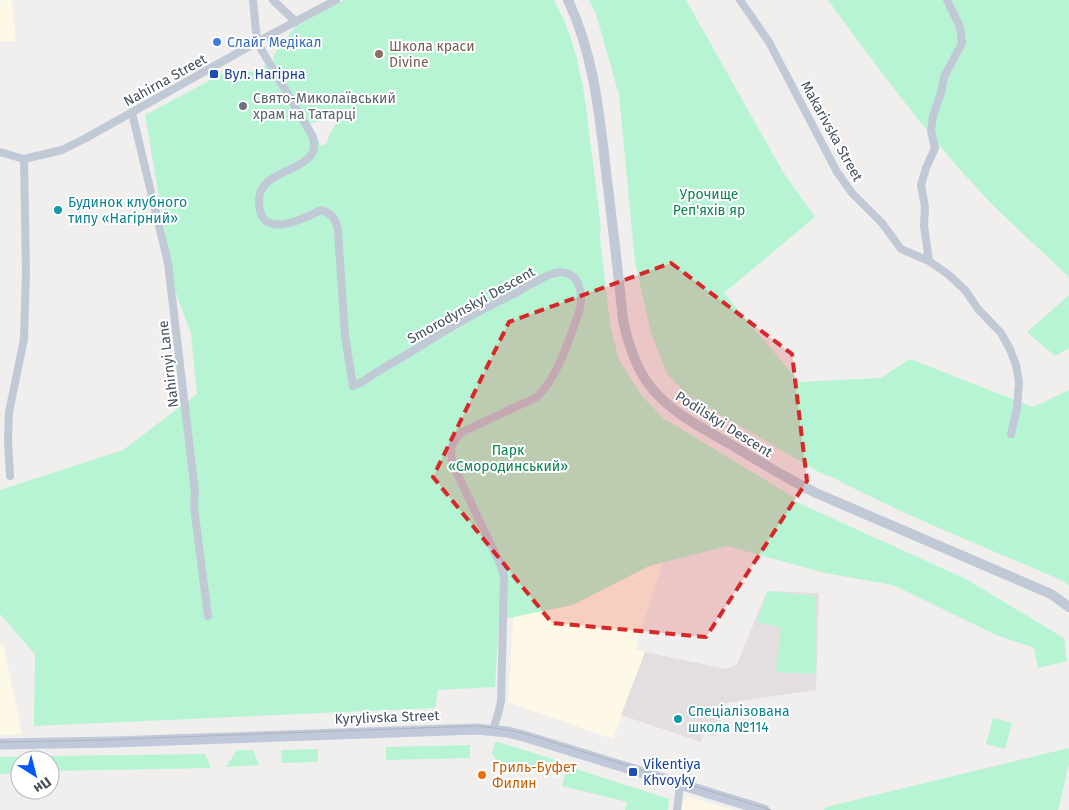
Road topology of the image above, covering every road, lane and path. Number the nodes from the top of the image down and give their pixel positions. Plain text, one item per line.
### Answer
1 (253, 0) edge
2 (273, 0) edge
3 (336, 0) edge
4 (568, 0) edge
5 (740, 0) edge
6 (947, 0) edge
7 (296, 22) junction
8 (257, 42) junction
9 (132, 113) junction
10 (0, 152) edge
11 (24, 160) junction
12 (929, 261) junction
13 (1011, 434) dead end
14 (10, 476) dead end
15 (1069, 607) edge
16 (208, 616) dead end
17 (493, 730) junction
18 (0, 744) edge
19 (680, 784) junction
20 (677, 810) edge
21 (764, 810) edge

1 - 8 street
2 - 7 street
3 - 7 street, Nahirna Street
4 - 15 street, Podilskyi Descent
5 - 12 street, Makarivska Street
6 - 12 street
7 - 8 street, Nahirna Street
8 - 9 street, Nahirna Street
8 - 17 street, Smorodynskyi Descent
9 - 11 street, Nahirna Street
9 - 16 street, Nahirnyi Lane
10 - 11 street
11 - 14 street
12 - 13 street, Makarivska Street
17 - 18 main road, Kyrylivska Street
17 - 19 main road, Kyrylivska Street
19 - 20 street
19 - 21 main road, Kyrylivska Street

